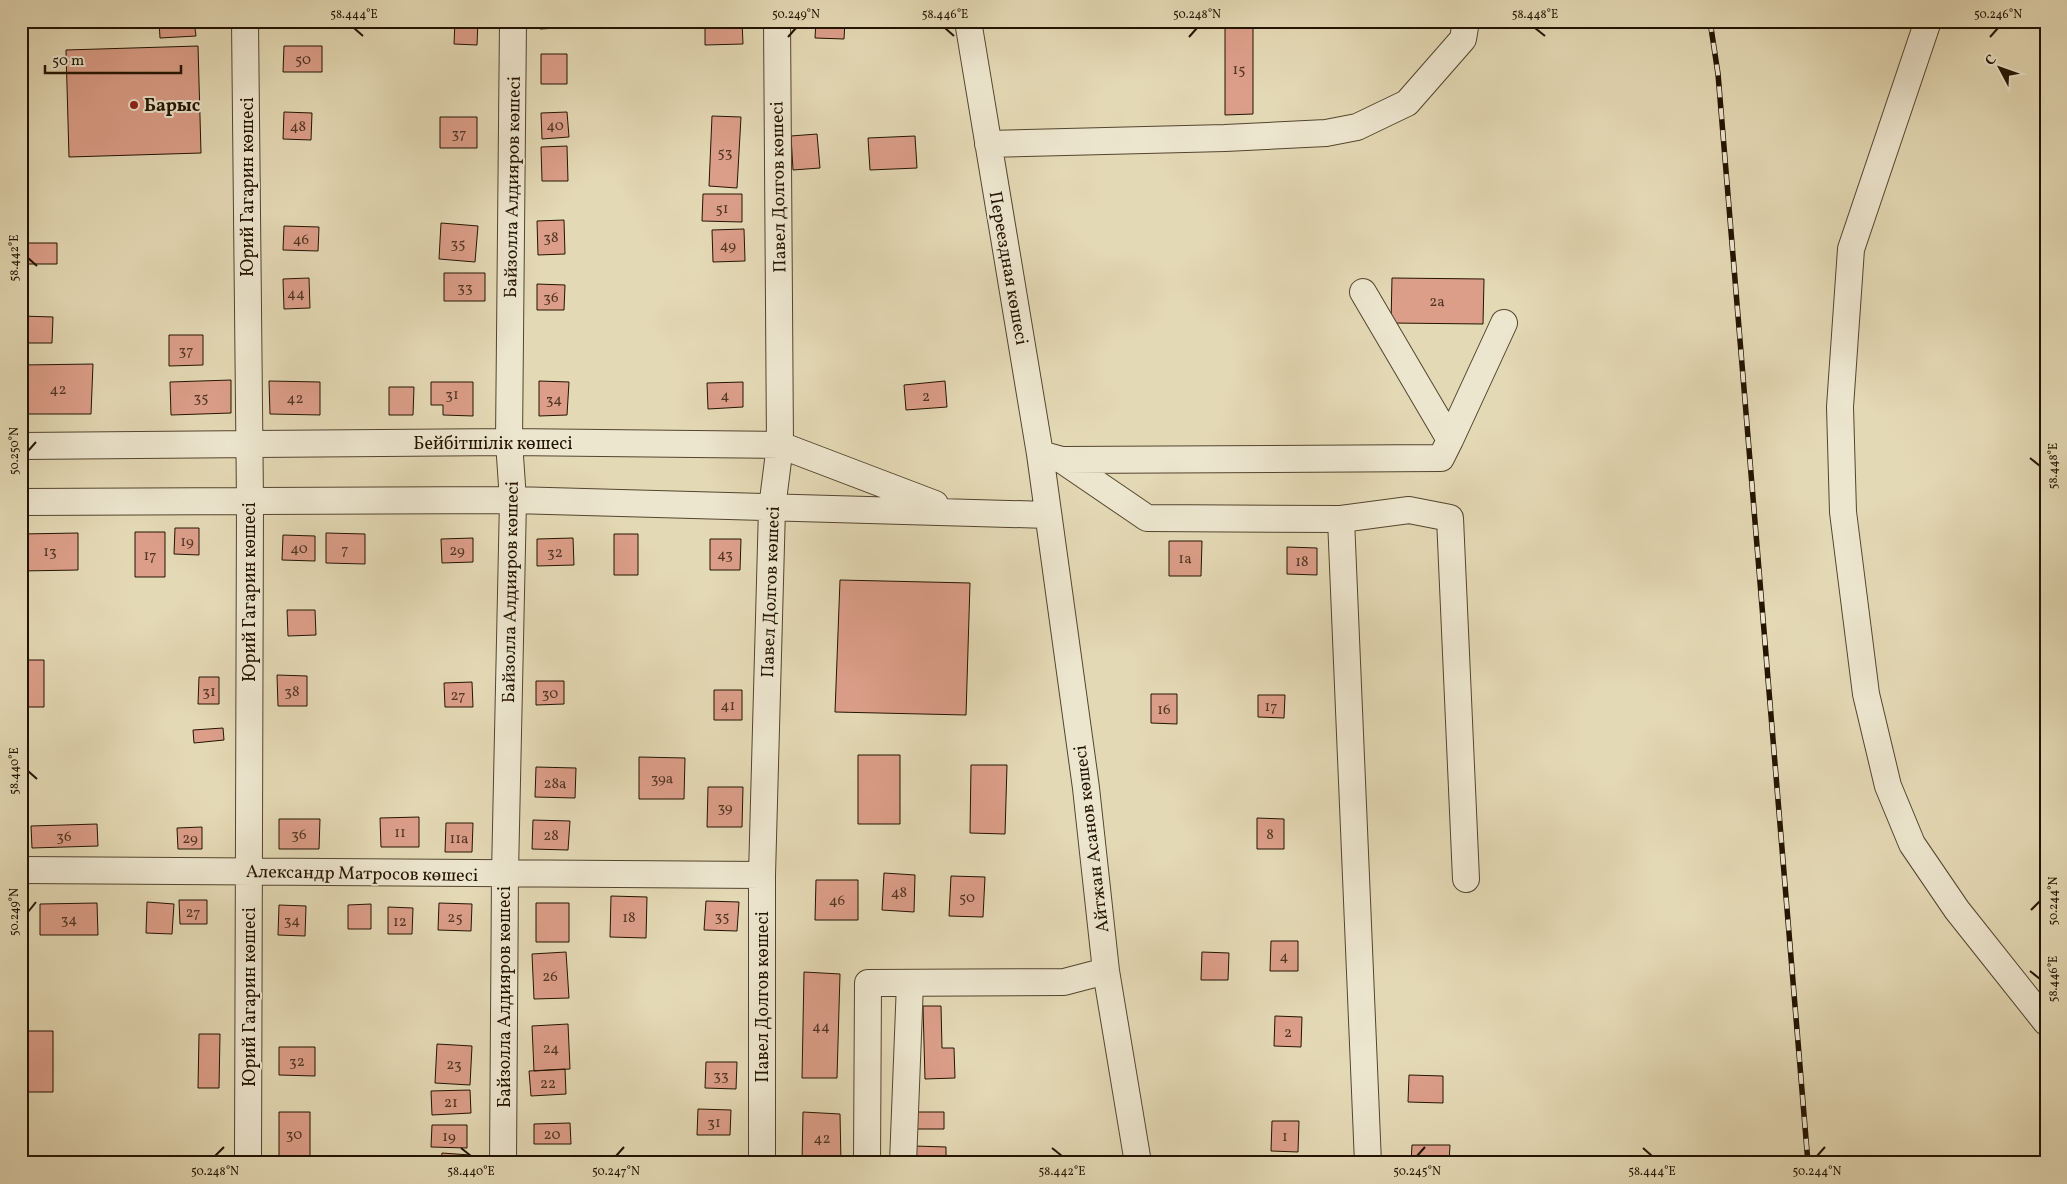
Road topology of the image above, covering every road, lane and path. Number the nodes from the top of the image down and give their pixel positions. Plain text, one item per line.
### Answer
1 (245, 21) edge
2 (513, 21) edge
3 (777, 21) edge
4 (968, 21) edge
5 (1466, 21) edge
6 (1928, 21) edge
7 (988, 144) junction
8 (1363, 292) dead end
9 (1504, 323) dead end
10 (1450, 440) junction
11 (509, 442) junction
12 (249, 444) junction
13 (780, 445) junction
14 (21, 446) edge
15 (1051, 457) junction
16 (513, 500) junction
17 (250, 501) junction
18 (21, 502) edge
19 (772, 508) junction
20 (952, 511) junction
21 (1048, 515) junction
22 (1341, 519) junction
23 (21, 870) edge
24 (249, 872) junction
25 (504, 874) junction
26 (762, 875) junction
27 (1466, 879) dead end
28 (1106, 971) junction
29 (910, 983) junction
30 (2046, 1022) edge
31 (248, 1163) edge
32 (502, 1163) edge
33 (762, 1163) edge
34 (866, 1163) edge
35 (903, 1163) edge
36 (1138, 1163) edge
37 (1368, 1163) edge

1 - 12 street, Юрий Гагарин көшесі
2 - 11 street, Байзолла Алдияров көшесі
3 - 13 street, Павел Долгов көшесі
4 - 7 street, Переездная көшесі
5 - 7 street
6 - 30 street
7 - 15 street, Переездная көшесі
8 - 10 street
9 - 10 street
10 - 15 street
11 - 12 street, Бейбітшілік көшесі
11 - 13 street, Бейбітшілік көшесі
11 - 16 street, Байзолла Алдияров көшесі
12 - 14 street, Бейбітшілік көшесі
12 - 17 street, Юрий Гагарин көшесі
13 - 19 street, Павел Долгов көшесі
13 - 20 street, Бейбітшілік көшесі
15 - 21 street, Переездная көшесі
15 - 22 street
16 - 17 street, Бейбітшілік көшесі
16 - 19 street, Бейбітшілік көшесі
16 - 25 street, Байзолла Алдияров көшесі
17 - 18 street, Бейбітшілік көшесі
17 - 24 street, Юрий Гагарин көшесі
19 - 20 street, Бейбітшілік көшесі
19 - 26 street, Павел Долгов көшесі
20 - 21 street, Бейбітшілік көшесі
21 - 28 street, Айтжан Асанов көшесі
22 - 27 street
22 - 37 street
23 - 24 street, Александр Матросов көшесі
24 - 25 street, Александр Матросов көшесі
24 - 31 street, Юрий Гагарин көшесі
25 - 26 street, Александр Матросов көшесі
25 - 32 street, Байзолла Алдияров көшесі
26 - 33 street, Павел Долгов көшесі
28 - 29 street
28 - 36 street, Айтжан Асанов көшесі
29 - 34 street
29 - 35 street

